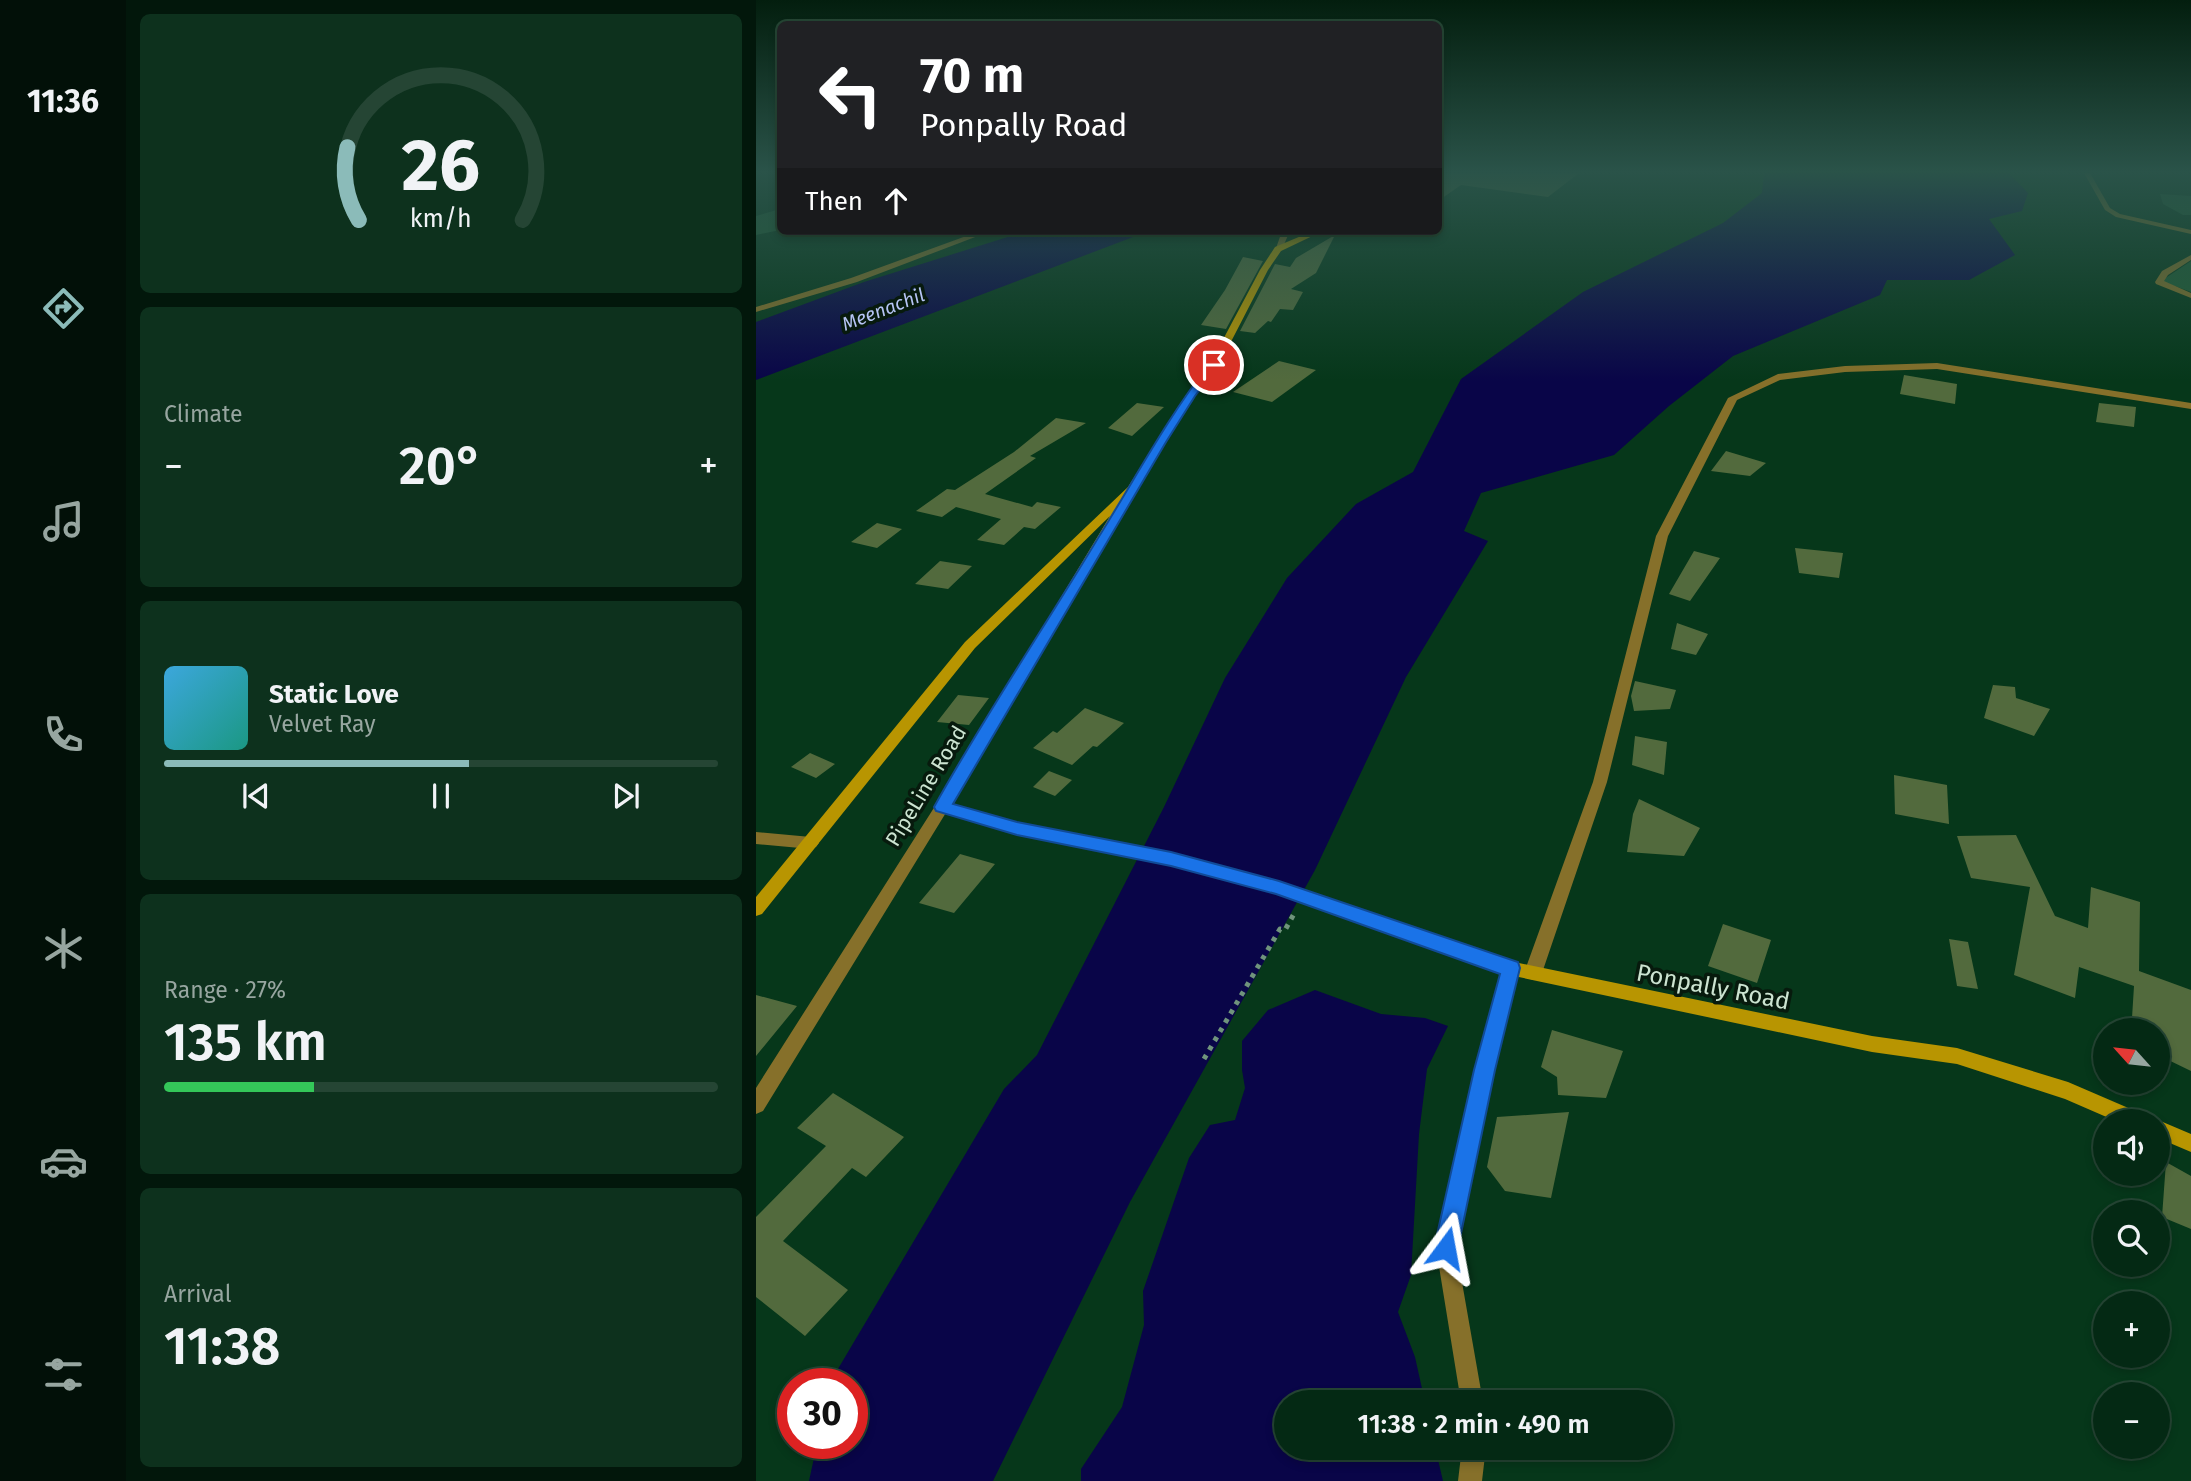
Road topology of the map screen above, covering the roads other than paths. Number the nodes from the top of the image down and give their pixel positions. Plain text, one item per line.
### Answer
1 (957, 242) edge
2 (1281, 242) edge
3 (1294, 242) edge
4 (1278, 249) junction
5 (2191, 257) edge
6 (2191, 296) edge
7 (756, 310) edge
8 (2191, 406) edge
9 (1132, 489) junction
10 (942, 807) junction
11 (756, 838) edge
12 (811, 843) junction
13 (756, 909) edge
14 (1511, 968) junction
15 (1533, 973) junction
16 (756, 1105) edge
17 (2110, 1109) edge
18 (2170, 1134) edge
19 (2191, 1143) edge
20 (1470, 1390) edge
21 (1472, 1460) edge
22 (1470, 1481) edge

1 - 7 street
2 - 4 street
3 - 4 main road
4 - 9 main road, PipeLine Road
5 - 6 street
8 - 15 street
9 - 10 main road, PipeLine Road
9 - 12 main road
10 - 14 main road, Ponpally Road
10 - 16 street, PipeLine Road
11 - 12 street
12 - 13 main road
14 - 15 main road, Ponpally Road
14 - 20 street
15 - 17 main road, Ponpally Road
18 - 19 main road
21 - 22 street

